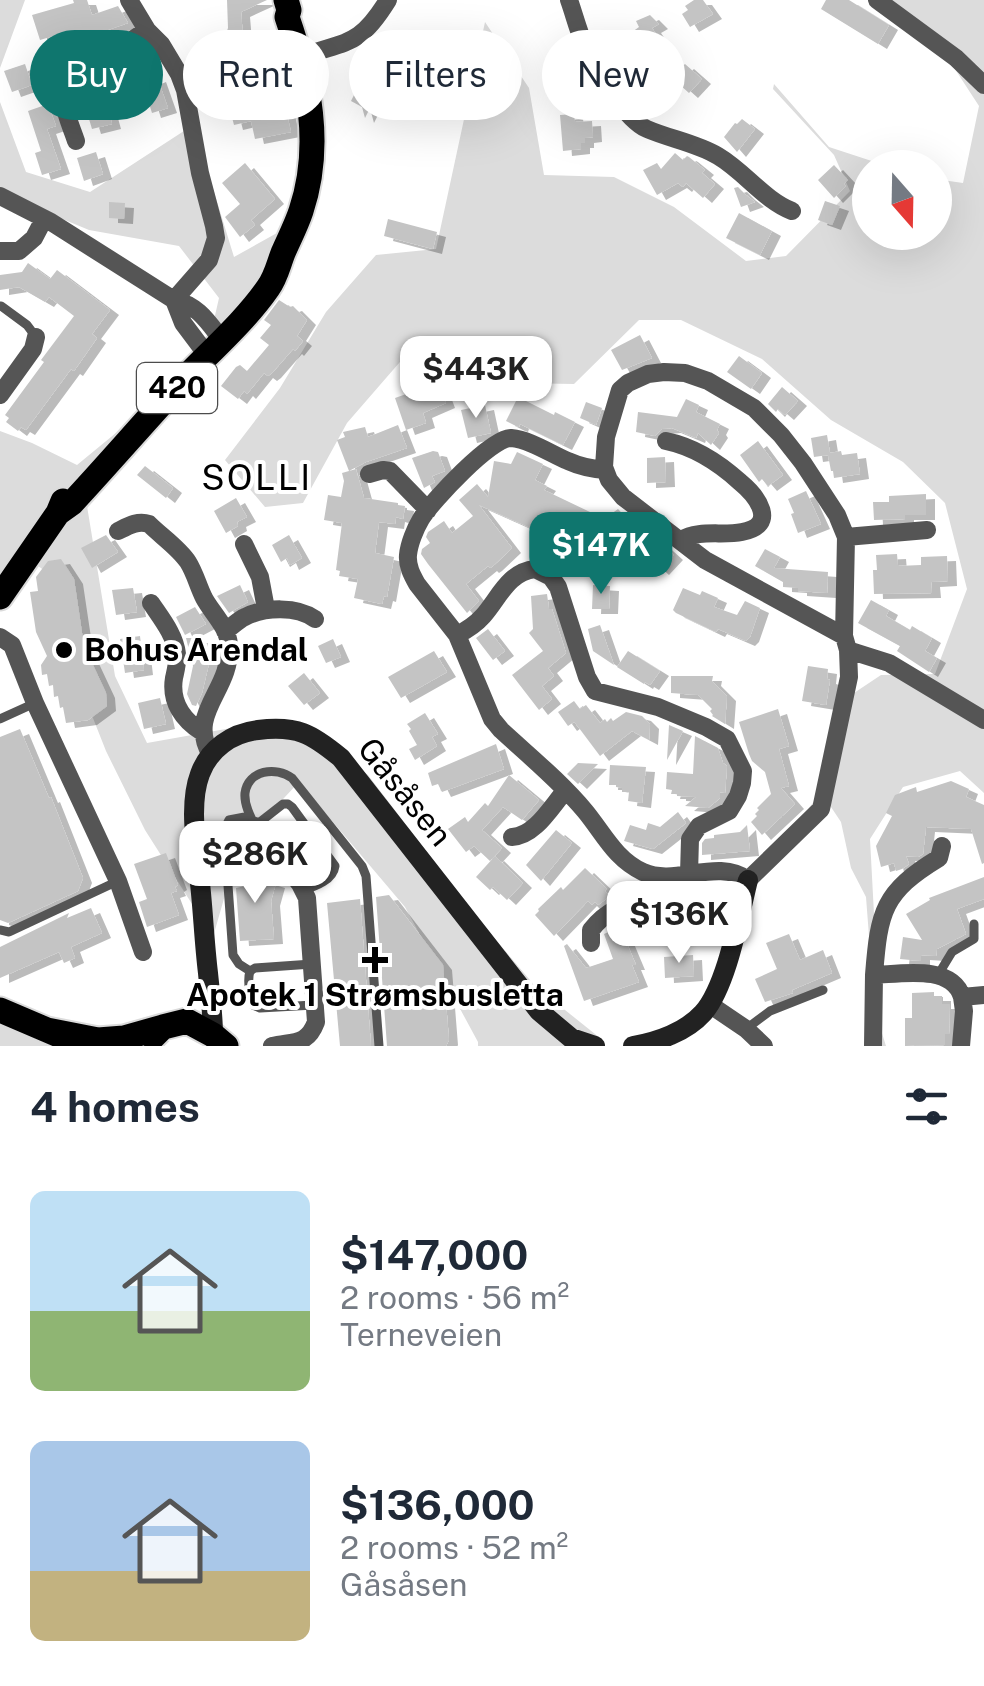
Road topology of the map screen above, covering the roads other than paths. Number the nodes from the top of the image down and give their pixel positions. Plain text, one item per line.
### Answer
1 (129, 0) edge
2 (388, 0) edge
3 (569, 0) edge
4 (877, 0) edge
5 (282, 6) edge
6 (147, 30) edge
7 (290, 30) edge
8 (163, 48) edge
9 (329, 48) edge
10 (984, 85) edge
11 (69, 120) edge
12 (312, 120) edge
13 (76, 140) dead end
14 (1, 200) edge
15 (792, 211) dead end
16 (44, 219) junction
17 (0, 252) edge
18 (174, 300) junction
19 (0, 306) edge
20 (36, 338) joint
21 (210, 341) junction
22 (0, 394) edge
23 (666, 441) dead end
24 (605, 470) junction
25 (369, 474) dead end
26 (428, 510) junction
27 (926, 530) dead end
28 (118, 531) dead end
29 (846, 537) junction
30 (681, 540) junction
31 (244, 544) dead end
32 (0, 595) edge
33 (151, 603) dead end
34 (266, 610) junction
35 (315, 619) dead end
36 (225, 631) junction
37 (456, 635) junction
38 (0, 636) edge
39 (846, 643) junction
40 (35, 703) junction
41 (0, 719) edge
42 (984, 720) edge
43 (202, 732) junction
44 (211, 754) junction
45 (565, 791) junction
46 (252, 821) junction
47 (512, 837) dead end
48 (942, 846) dead end
49 (689, 874) junction
50 (662, 878) junction
51 (748, 880) junction
52 (118, 881) junction
53 (304, 890) junction
54 (974, 924) dead end
55 (0, 930) edge
56 (591, 943) dead end
57 (143, 952) dead end
58 (312, 964) junction
59 (250, 971) junction
60 (874, 975) junction
61 (938, 975) junction
62 (208, 978) junction
63 (823, 990) dead end
64 (984, 995) edge
65 (962, 996) junction
66 (709, 1004) junction
67 (314, 1005) junction
68 (0, 1010) edge
69 (746, 1029) junction
70 (47, 1030) junction
71 (166, 1032) edge
72 (219, 1040) edge
73 (84, 1046) edge
74 (272, 1046) edge
75 (379, 1046) edge
76 (595, 1046) edge
77 (633, 1046) edge
78 (764, 1046) edge
79 (873, 1046) edge
80 (960, 1046) edge

1 - 6 street
2 - 9 street
3 - 15 street
4 - 10 street
5 - 7 main road, 420
8 - 18 street
11 - 13 street
12 - 21 main road, 420
14 - 16 street
16 - 17 street
16 - 18 street
18 - 21 street
19 - 20 lane
20 - 22 street
21 - 32 main road, 420
23 - 30 street
24 - 26 street
24 - 29 street
24 - 30 street
25 - 26 street
26 - 37 street
27 - 29 street
28 - 36 street
29 - 39 street
30 - 39 street
31 - 34 street
33 - 43 street
34 - 35 street
34 - 36 street
36 - 43 street
37 - 45 street
37 - 49 street
38 - 40 street
39 - 42 street
39 - 51 street
40 - 41 lane
40 - 52 street
43 - 44 street
44 - 62 street
44 - 76 street, Gåsåsen
45 - 47 street
45 - 50 street
46 - 53 street
46 - 53 lane
46 - 59 lane
46 - 75 lane
48 - 60 street
49 - 50 street
49 - 51 street
50 - 56 street
51 - 66 street
52 - 55 lane
52 - 57 street
53 - 58 street
54 - 61 lane
58 - 59 lane
58 - 67 street
59 - 67 lane
60 - 61 street
60 - 79 street
61 - 65 street
62 - 71 street
62 - 72 street
63 - 69 lane
64 - 65 street
65 - 80 street
66 - 69 street
66 - 77 street
67 - 74 street
68 - 70 main road
69 - 78 street
70 - 71 main road
70 - 73 main road
71 - 72 main road

